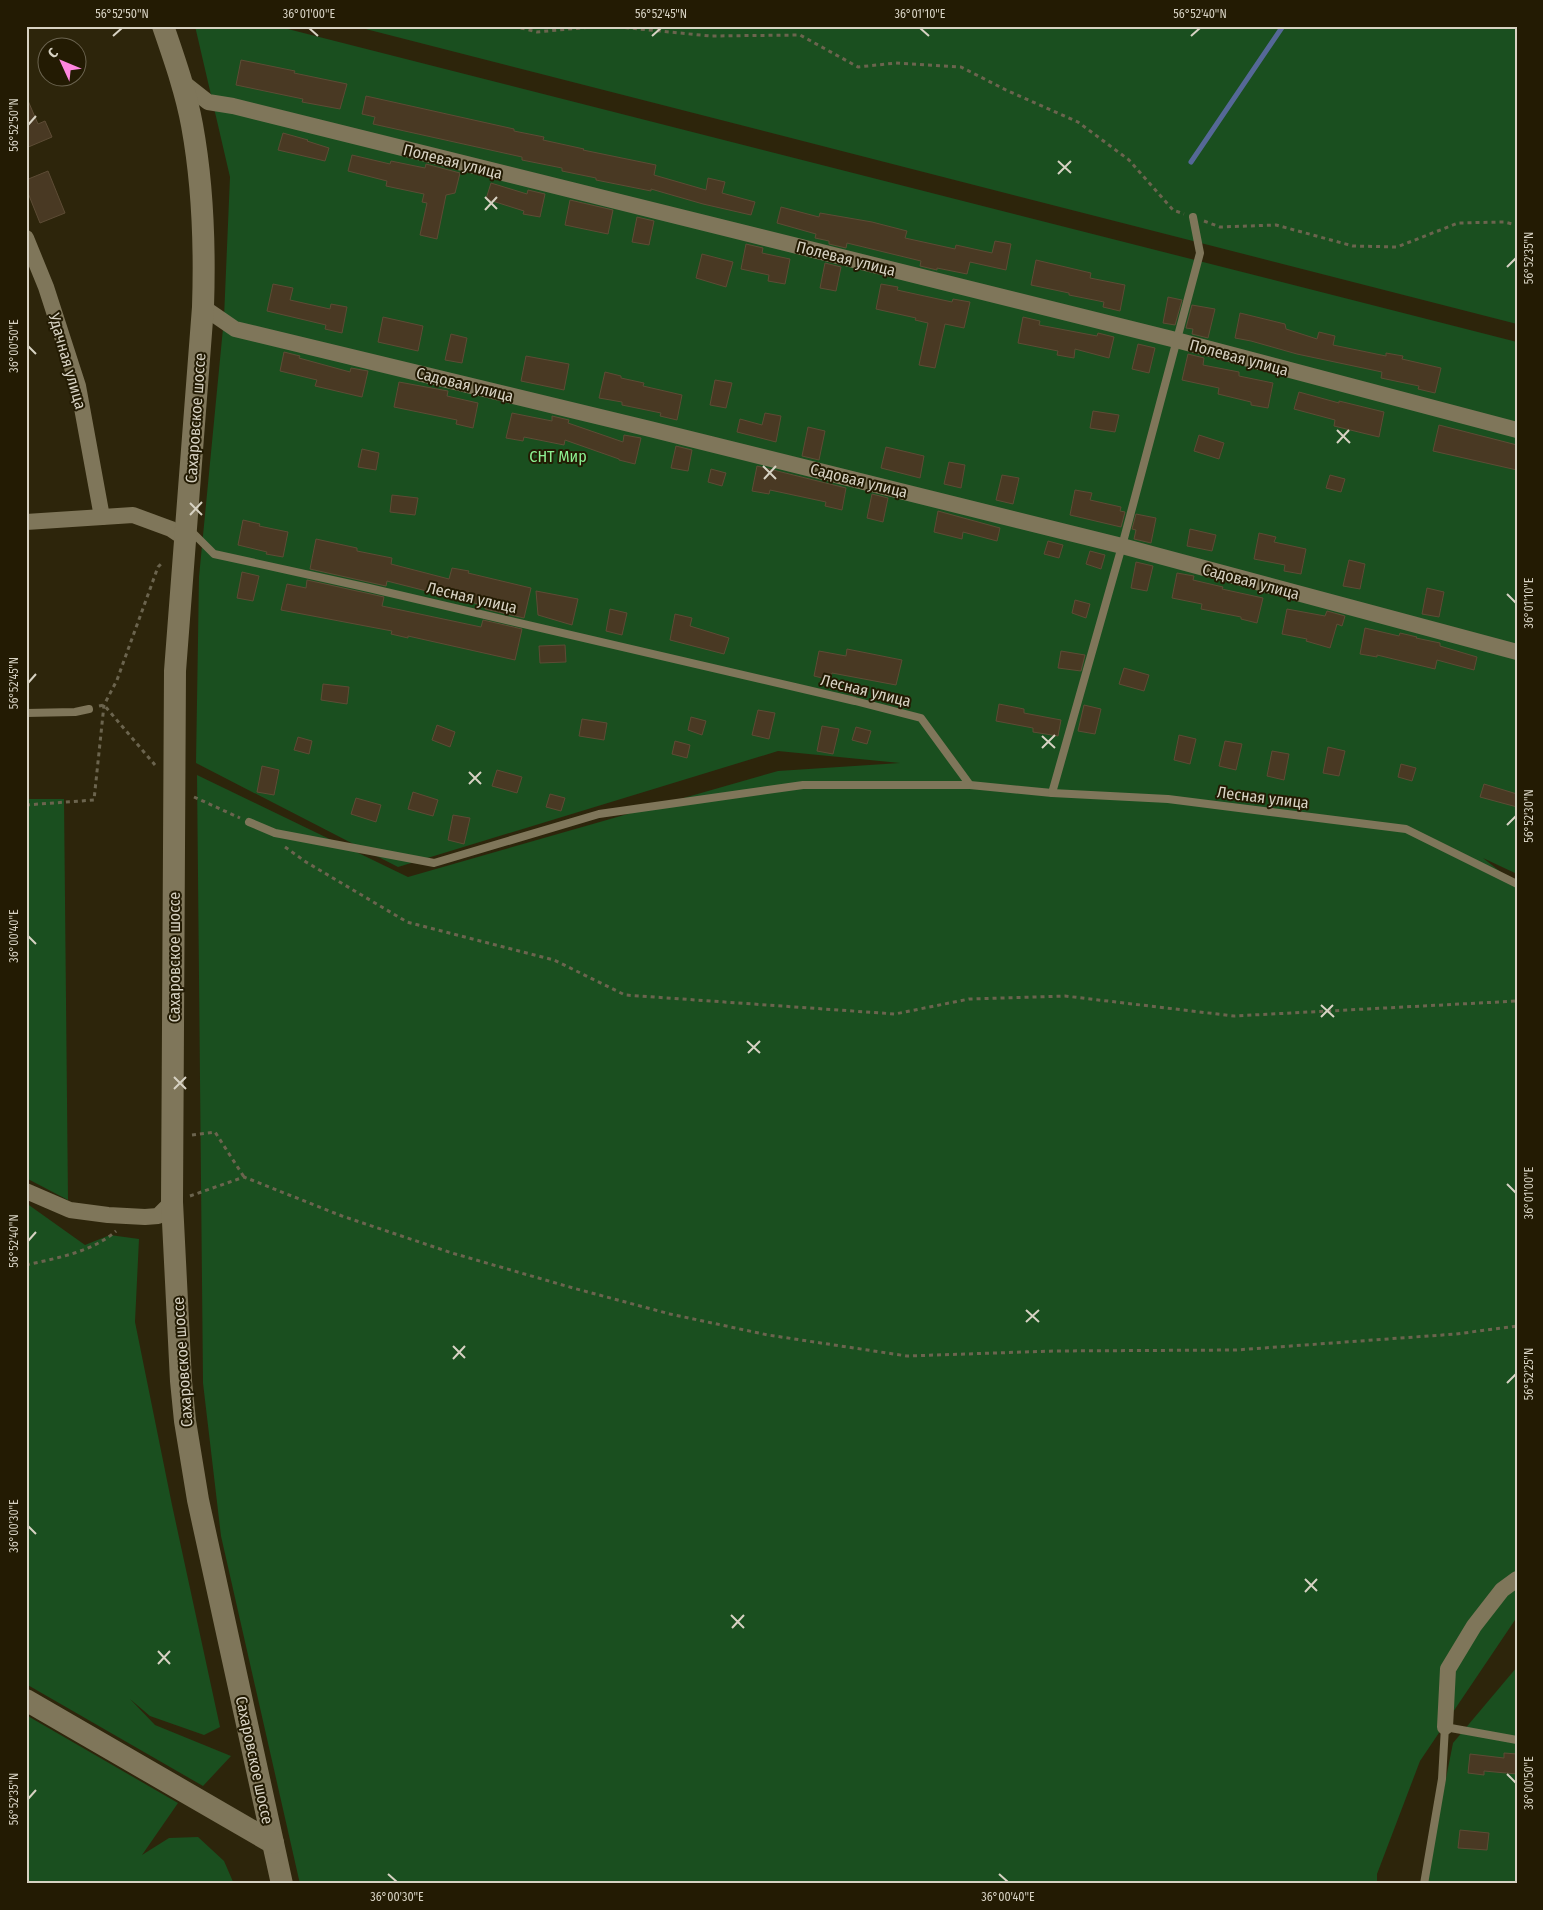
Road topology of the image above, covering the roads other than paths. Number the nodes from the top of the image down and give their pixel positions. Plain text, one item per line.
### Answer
1 (163, 26) edge
2 (180, 80) junction
3 (1193, 217) road end
4 (26, 238) edge
5 (203, 307) junction
6 (1176, 340) junction
7 (1517, 430) edge
8 (102, 517) junction
9 (26, 522) edge
10 (186, 537) junction
11 (1122, 546) junction
12 (1517, 652) edge
13 (89, 709) road end
14 (26, 713) edge
15 (970, 785) junction
16 (1052, 793) junction
17 (248, 822) road end
18 (1517, 884) edge
19 (26, 1191) edge
20 (172, 1202) junction
21 (1517, 1579) edge
22 (26, 1700) edge
23 (1445, 1727) junction
24 (1517, 1740) edge
25 (273, 1843) junction
26 (282, 1884) edge
27 (1424, 1884) edge

1 - 2 main road, Сахаровское шоссе
2 - 5 main road, Сахаровское шоссе
2 - 6 street, Полевая улица
3 - 6 lane
4 - 8 street, Удачная улица
5 - 10 main road, Сахаровское шоссе
5 - 11 street, Садовая улица
6 - 7 street, Полевая улица
6 - 11 lane
8 - 9 street
8 - 10 street
10 - 15 lane, Лесная улица
10 - 20 main road, Сахаровское шоссе
11 - 12 street, Садовая улица
11 - 16 lane
13 - 14 lane
15 - 16 lane, Лесная улица
15 - 17 lane
16 - 18 lane, Лесная улица
19 - 20 street
20 - 25 main road, Сахаровское шоссе
21 - 23 street
22 - 25 main road
23 - 24 lane
23 - 27 lane
25 - 26 main road, Сахаровское шоссе

